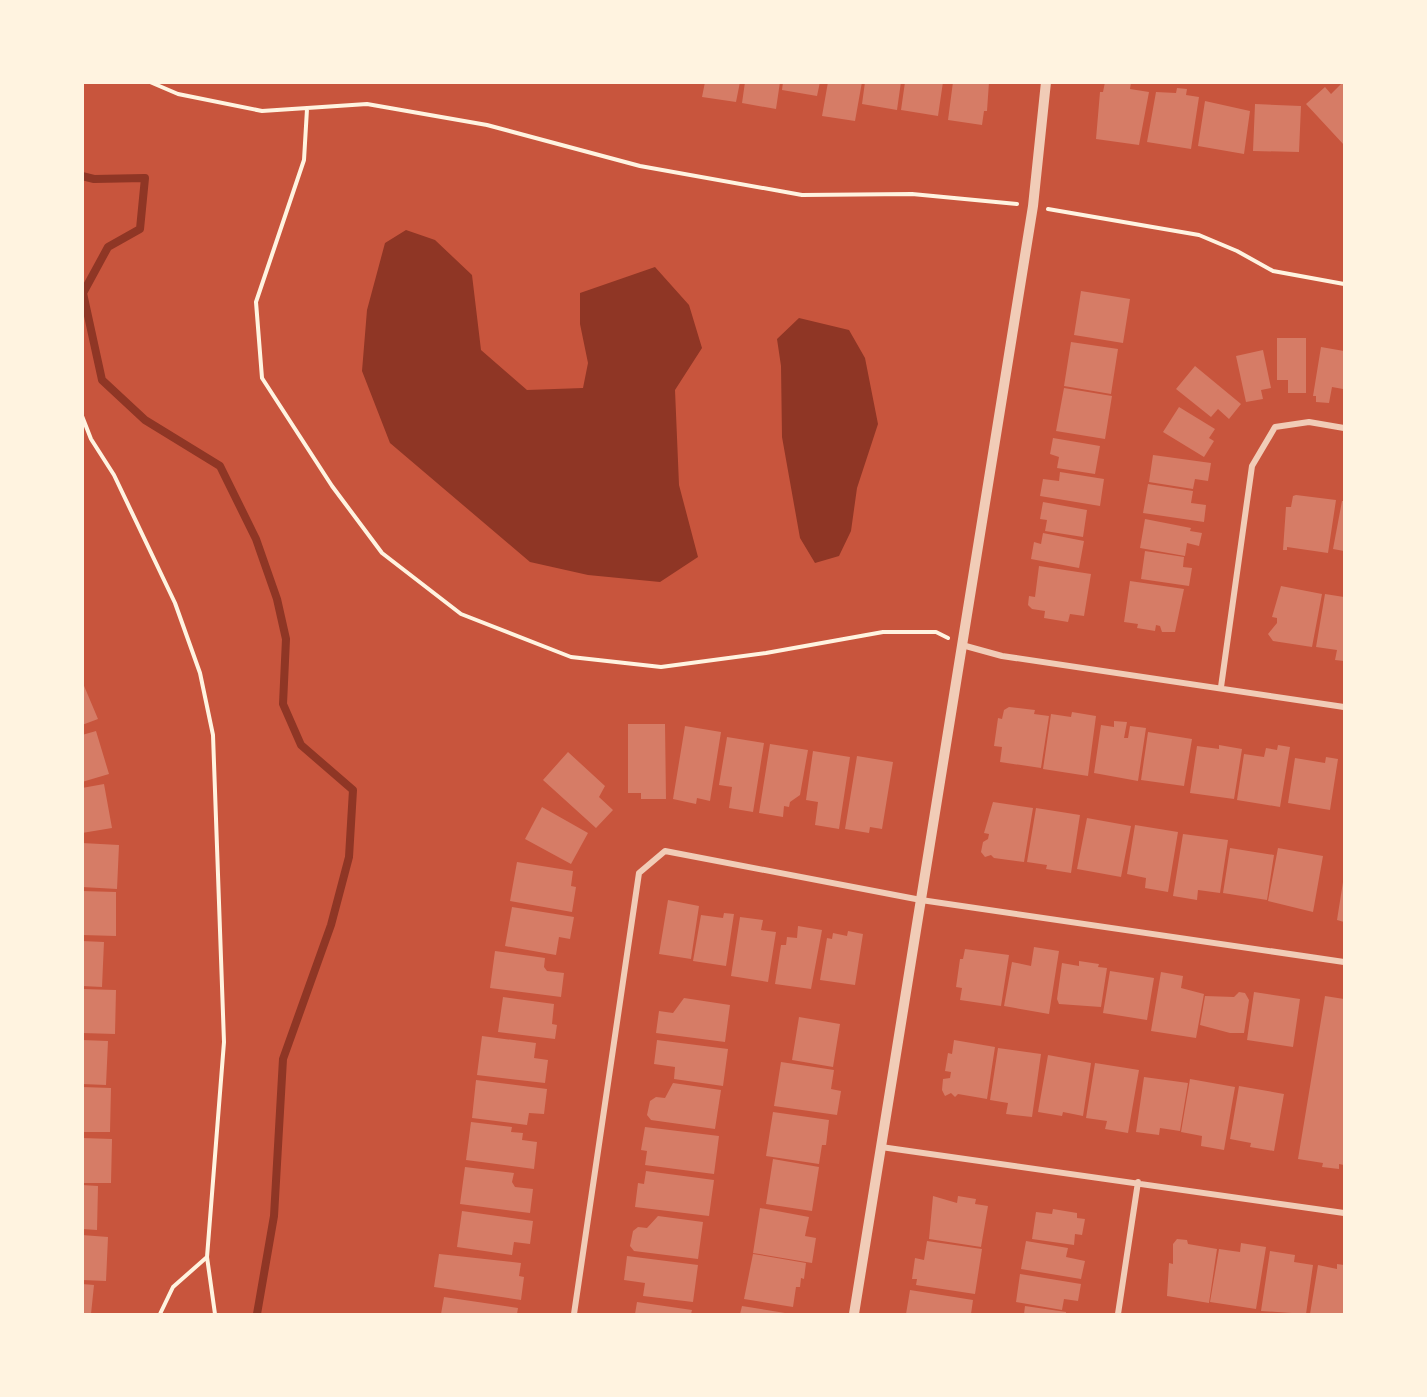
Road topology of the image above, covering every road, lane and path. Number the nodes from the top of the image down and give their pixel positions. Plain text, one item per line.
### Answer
1 (150, 82) edge
2 (1046, 82) edge
3 (307, 109) junction
4 (1033, 206) junction
5 (1344, 284) edge
6 (82, 416) edge
7 (1344, 428) edge
8 (962, 645) junction
9 (1221, 687) junction
10 (1344, 707) edge
11 (921, 900) junction
12 (1344, 962) edge
13 (881, 1147) junction
14 (1138, 1182) junction
15 (1344, 1213) edge
16 (207, 1257) junction
17 (160, 1314) edge
18 (214, 1314) edge
19 (574, 1314) edge
20 (854, 1314) edge
21 (1118, 1314) edge

1 - 3 path
2 - 4 street
3 - 4 path
3 - 8 path
4 - 5 path
4 - 8 street
6 - 16 path
7 - 9 street
8 - 9 street
8 - 11 street
9 - 10 street
11 - 12 street
11 - 13 street
11 - 19 street
13 - 14 street
13 - 20 street
14 - 15 street
14 - 21 street
16 - 17 path
16 - 18 path

